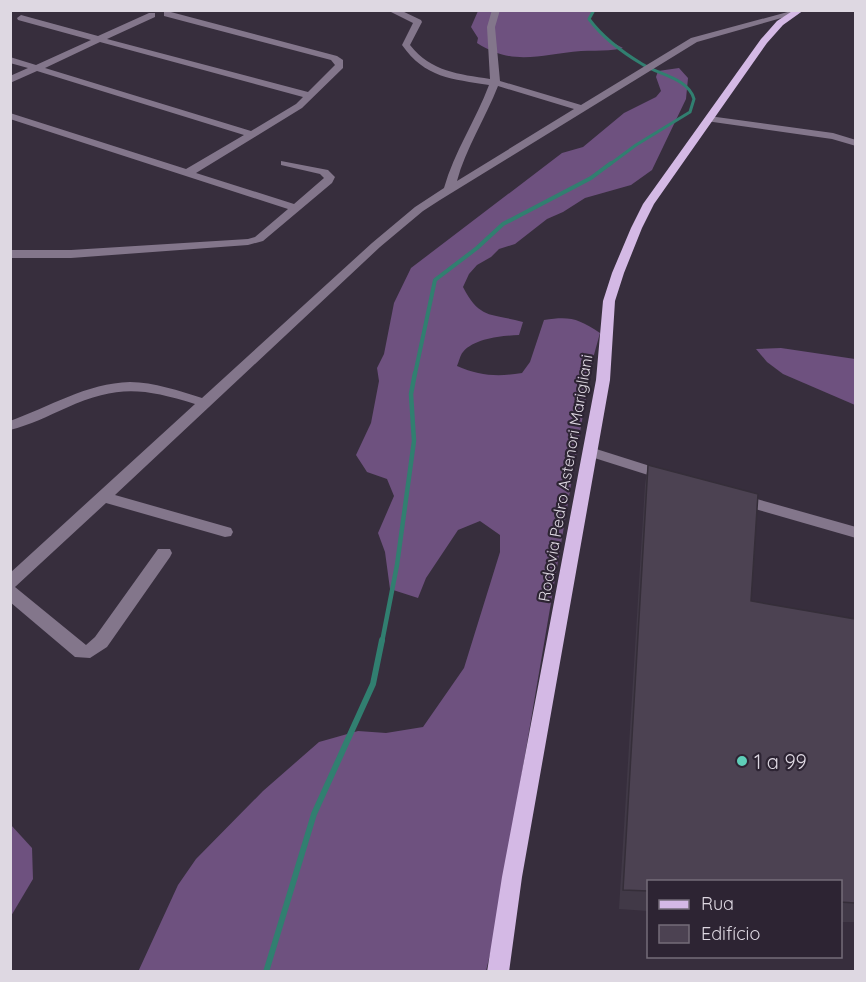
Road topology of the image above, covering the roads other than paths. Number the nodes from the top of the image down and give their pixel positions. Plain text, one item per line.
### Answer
1 (391, 10) edge
2 (496, 10) edge
3 (168, 12) edge
4 (797, 12) edge
5 (152, 13) edge
6 (21, 18) dead end
7 (102, 39) junction
8 (10, 60) edge
9 (39, 68) junction
10 (10, 80) edge
11 (495, 82) junction
12 (310, 96) junction
13 (583, 109) junction
14 (10, 116) edge
15 (709, 119) junction
16 (252, 134) junction
17 (855, 143) edge
18 (285, 163) dead end
19 (188, 173) junction
20 (448, 190) junction
21 (295, 208) junction
22 (10, 254) edge
23 (206, 403) junction
24 (10, 426) edge
25 (590, 452) junction
26 (684, 482) edge
27 (729, 496) edge
28 (104, 497) junction
29 (225, 532) dead end
30 (855, 533) edge
31 (164, 553) dead end
32 (10, 582) edge
33 (10, 592) edge
34 (498, 972) edge

1 - 11 street
2 - 11 street
3 - 5 street
3 - 12 street
4 - 13 street
4 - 15 main road, Rodovia Pedro Astenori Marigliani
5 - 7 street
6 - 7 street
7 - 9 street
7 - 12 street
8 - 9 street
9 - 10 street
9 - 16 street
11 - 13 street
11 - 20 street
12 - 16 street
13 - 20 street
14 - 19 street
15 - 17 street
15 - 25 main road, Rodovia Pedro Astenori Marigliani
16 - 19 street
18 - 21 street
19 - 21 street
20 - 23 street
21 - 22 street
23 - 24 street
23 - 28 street
25 - 26 street
25 - 34 main road, Rodovia Pedro Astenori Marigliani
27 - 30 street
28 - 29 street
28 - 32 street
31 - 33 street

